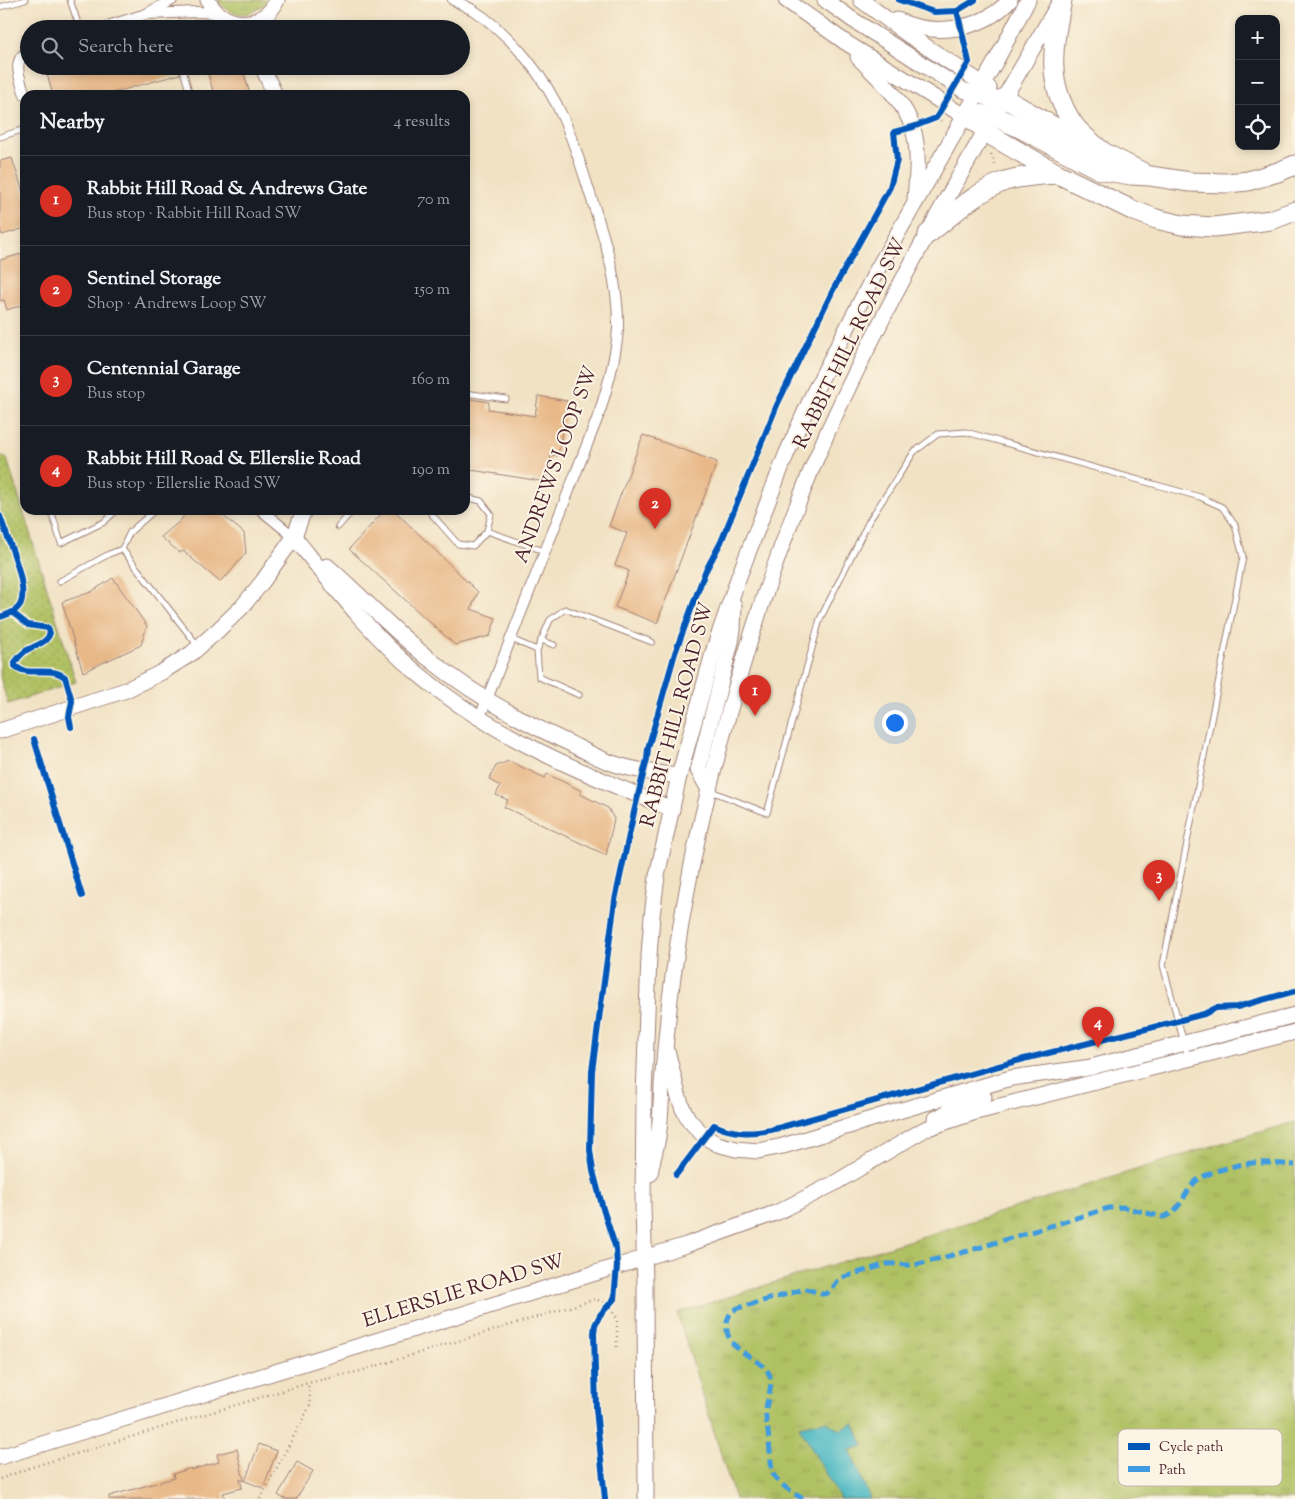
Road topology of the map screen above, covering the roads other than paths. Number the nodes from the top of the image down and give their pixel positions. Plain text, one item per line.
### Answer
1 (25, 0) edge
2 (70, 0) edge
3 (172, 0) edge
4 (208, 0) edge
5 (453, 0) edge
6 (786, 0) edge
7 (825, 0) edge
8 (861, 0) edge
9 (1010, 0) edge
10 (1028, 0) edge
11 (1061, 0) edge
12 (274, 5) edge
13 (0, 7) edge
14 (875, 9) junction
15 (216, 13) junction
16 (146, 14) junction
17 (77, 20) edge
18 (127, 20) edge
19 (227, 20) edge
20 (256, 20) edge
21 (270, 20) edge
22 (845, 42) junction
23 (20, 57) edge
24 (20, 75) edge
25 (20, 75) edge
26 (184, 75) edge
27 (266, 75) edge
28 (271, 75) edge
29 (979, 89) junction
30 (24, 90) edge
31 (189, 90) edge
32 (273, 90) edge
33 (274, 90) edge
34 (1004, 98) junction
35 (964, 116) junction
36 (20, 131) edge
37 (989, 132) junction
38 (0, 137) edge
39 (1102, 151) junction
40 (1295, 165) edge
41 (1058, 174) junction
42 (1150, 176) junction
43 (915, 203) junction
44 (1295, 211) edge
45 (928, 234) junction
46 (470, 394) edge
47 (506, 400) dead end
48 (470, 499) edge
49 (53, 515) edge
50 (112, 515) edge
51 (149, 515) edge
52 (267, 515) edge
53 (302, 515) edge
54 (349, 515) edge
55 (432, 515) edge
56 (338, 527) dead end
57 (486, 531) junction
58 (294, 537) junction
59 (122, 549) junction
60 (544, 551) junction
61 (60, 581) dead end
62 (734, 589) junction
63 (510, 639) junction
64 (541, 640) junction
65 (652, 642) dead end
66 (554, 645) dead end
67 (199, 647) junction
68 (537, 650) junction
69 (579, 695) dead end
70 (486, 699) junction
71 (480, 718) junction
72 (0, 732) edge
73 (679, 776) junction
74 (709, 790) junction
75 (672, 810) junction
76 (1295, 1015) edge
77 (1295, 1032) edge
78 (665, 1042) junction
79 (1184, 1043) junction
80 (1188, 1058) junction
81 (1092, 1066) junction
82 (925, 1130) junction
83 (643, 1204) junction
84 (644, 1257) junction
85 (0, 1457) edge
86 (646, 1499) edge

1 - 13 lane
2 - 17 lane
3 - 16 street
4 - 15 main road
5 - 60 street, ANDREWS LOOP SW
6 - 22 main road
7 - 29 main road
8 - 14 main road
9 - 14 main road
10 - 29 main road, RABBIT HILL ROAD SW
11 - 34 main road, RABBIT HILL ROAD SW
11 - 39 highway
12 - 20 main road
12 - 21 main road
14 - 29 main road
15 - 16 street
15 - 19 main road
16 - 18 street
22 - 35 main road
22 - 43 main road
23 - 25 street
24 - 30 street
26 - 31 lane
27 - 32 main road
28 - 33 main road
29 - 34 main road
29 - 35 main road, RABBIT HILL ROAD SW
34 - 37 main road, RABBIT HILL ROAD SW
34 - 39 highway
35 - 37 highway
35 - 43 main road, RABBIT HILL ROAD SW
36 - 38 lane
37 - 41 highway
37 - 42 highway
37 - 45 main road, RABBIT HILL ROAD SW
39 - 42 highway
40 - 42 highway
41 - 44 highway
41 - 45 highway
43 - 62 main road, RABBIT HILL ROAD SW
45 - 74 main road, RABBIT HILL ROAD SW
46 - 47 lane
48 - 57 lane
49 - 50 lane
51 - 59 lane
52 - 58 street
53 - 58 main road
54 - 56 lane
55 - 57 lane
57 - 60 lane
58 - 67 main road
58 - 70 main road
58 - 71 main road
59 - 61 lane
59 - 67 lane
60 - 63 street, ANDREWS LOOP SW
62 - 73 main road, RABBIT HILL ROAD SW
62 - 74 main road
63 - 68 lane
63 - 70 street, ANDREWS LOOP SW
64 - 65 lane
64 - 66 lane
64 - 68 lane
67 - 72 main road
68 - 69 lane
70 - 71 street, ANDREWS LOOP SW
70 - 73 main road
71 - 75 main road
73 - 75 main road, RABBIT HILL ROAD SW
74 - 78 main road, RABBIT HILL ROAD SW
74 - 79 lane
75 - 83 main road, RABBIT HILL ROAD SW
76 - 79 main road, ELLERSLIE ROAD SW
77 - 80 main road, ELLERSLIE ROAD SW
78 - 81 main road
78 - 83 main road, RABBIT HILL ROAD SW
79 - 80 lane
79 - 81 main road, ELLERSLIE ROAD SW
80 - 82 main road, ELLERSLIE ROAD SW
81 - 82 main road, ELLERSLIE ROAD SW
82 - 84 main road, ELLERSLIE ROAD SW
83 - 84 main road, RABBIT HILL ROAD SW
84 - 85 main road, ELLERSLIE ROAD SW
84 - 86 main road, RABBIT HILL ROAD SW

